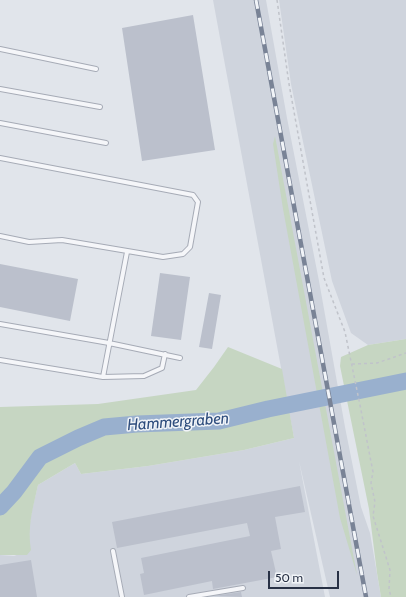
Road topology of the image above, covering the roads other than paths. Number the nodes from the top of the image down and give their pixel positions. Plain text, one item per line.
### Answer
1 (0, 49) edge
2 (96, 69) dead end
3 (0, 89) edge
4 (100, 107) dead end
5 (0, 123) edge
6 (106, 143) dead end
7 (0, 158) edge
8 (0, 236) edge
9 (127, 252) junction
10 (0, 324) edge
11 (109, 343) junction
12 (165, 354) junction
13 (180, 358) dead end
14 (0, 360) edge
15 (103, 377) junction
16 (113, 551) dead end
17 (243, 588) dead end
18 (122, 597) edge
19 (189, 597) edge

1 - 2 lane
3 - 4 lane
5 - 6 lane
7 - 9 lane
8 - 9 lane
9 - 11 lane
10 - 11 lane
11 - 12 lane
11 - 15 lane
12 - 13 lane
12 - 15 lane
14 - 15 lane
16 - 18 lane
17 - 19 lane

